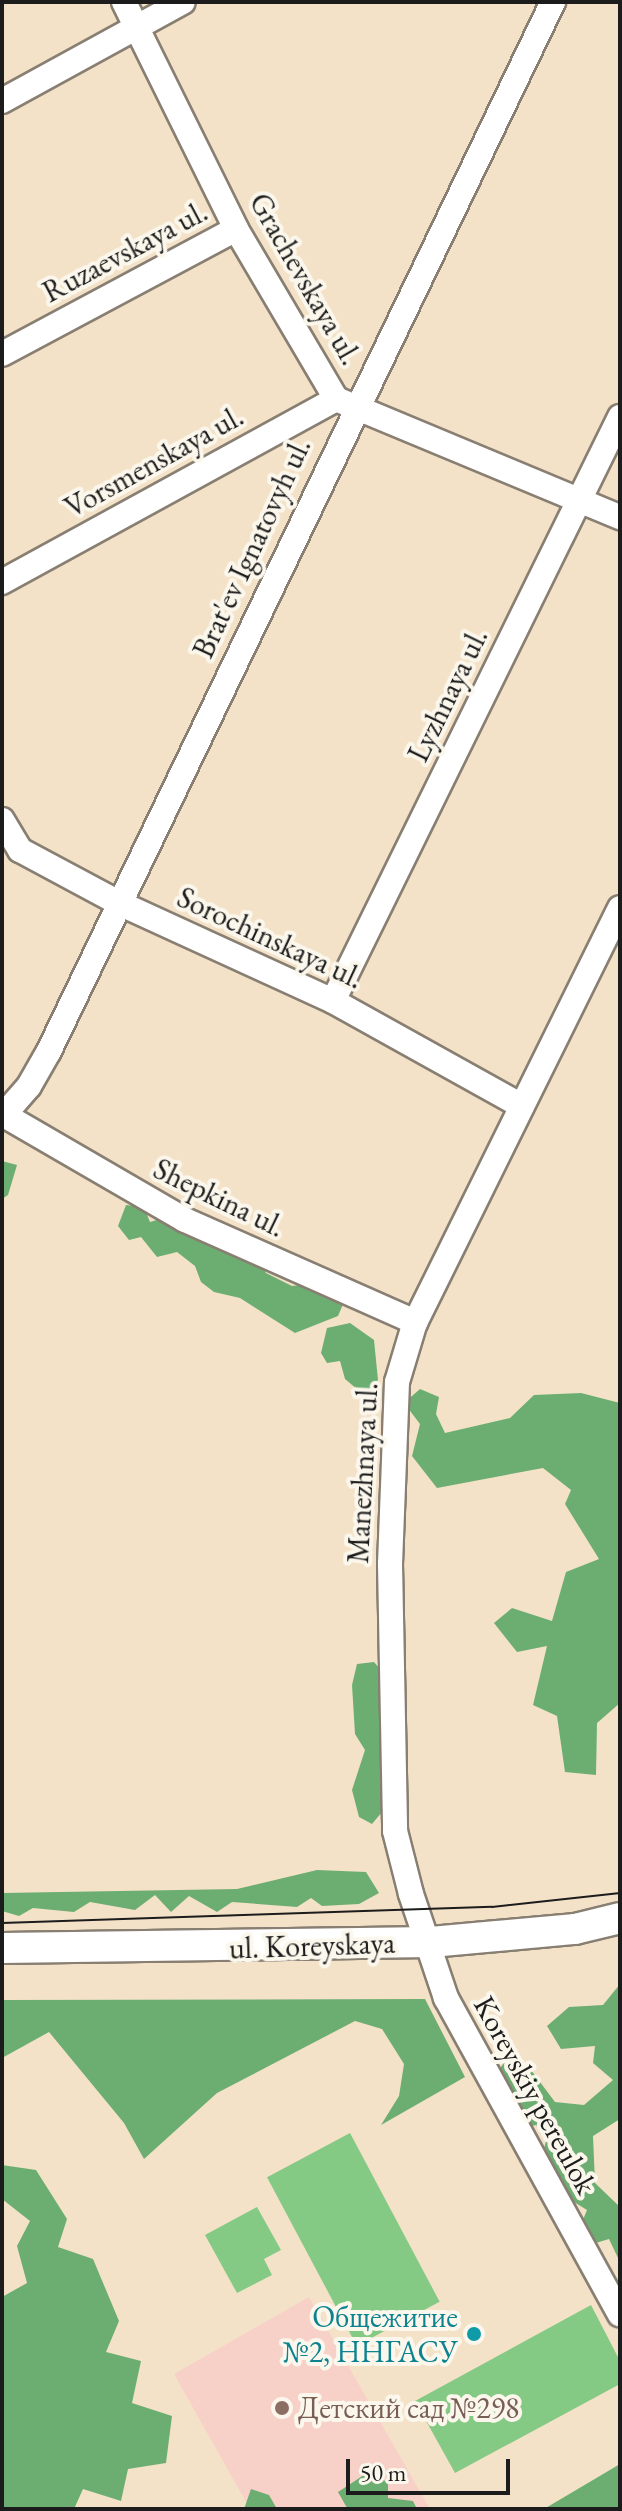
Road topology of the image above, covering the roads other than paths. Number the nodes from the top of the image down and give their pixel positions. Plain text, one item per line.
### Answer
1 (124, 2) edge
2 (183, 2) edge
3 (553, 2) edge
4 (137, 26) junction
5 (2, 101) edge
6 (236, 229) junction
7 (2, 354) edge
8 (346, 403) junction
9 (620, 417) edge
10 (581, 499) junction
11 (620, 517) edge
12 (2, 582) edge
13 (2, 820) edge
14 (119, 903) junction
15 (620, 908) edge
16 (333, 1001) junction
17 (522, 1106) junction
18 (3, 1116) edge
19 (415, 1322) junction
20 (620, 1918) edge
21 (431, 1942) junction
22 (2, 1948) edge
23 (620, 2314) edge

1 - 4 street, Grachevskaya ul.
2 - 4 street
3 - 8 street, Brat'ev Ignatovyh ul.
4 - 5 street
4 - 6 street, Grachevskaya ul.
6 - 7 street, Ruzaevskaya ul.
6 - 8 street, Grachevskaya ul.
8 - 10 street, Grachevskaya ul.
8 - 12 street, Vorsmenskaya ul.
8 - 14 street, Brat'ev Ignatovyh ul.
9 - 10 street, Lyzhnaya ul.
10 - 11 street, Grachevskaya ul.
10 - 16 street, Lyzhnaya ul.
13 - 14 street, Sorochinskaya ul.
14 - 16 street, Sorochinskaya ul.
14 - 18 street, Brat'ev Ignatovyh ul.
15 - 17 street, Manezhnaya ul.
16 - 17 street, Sorochinskaya ul.
17 - 19 street, Manezhnaya ul.
18 - 19 street, Shepkina ul.
19 - 21 street, Manezhnaya ul.
20 - 21 street, ul. Koreyskaya
21 - 22 street, ul. Koreyskaya
21 - 23 street, Koreyskiy pereulok

